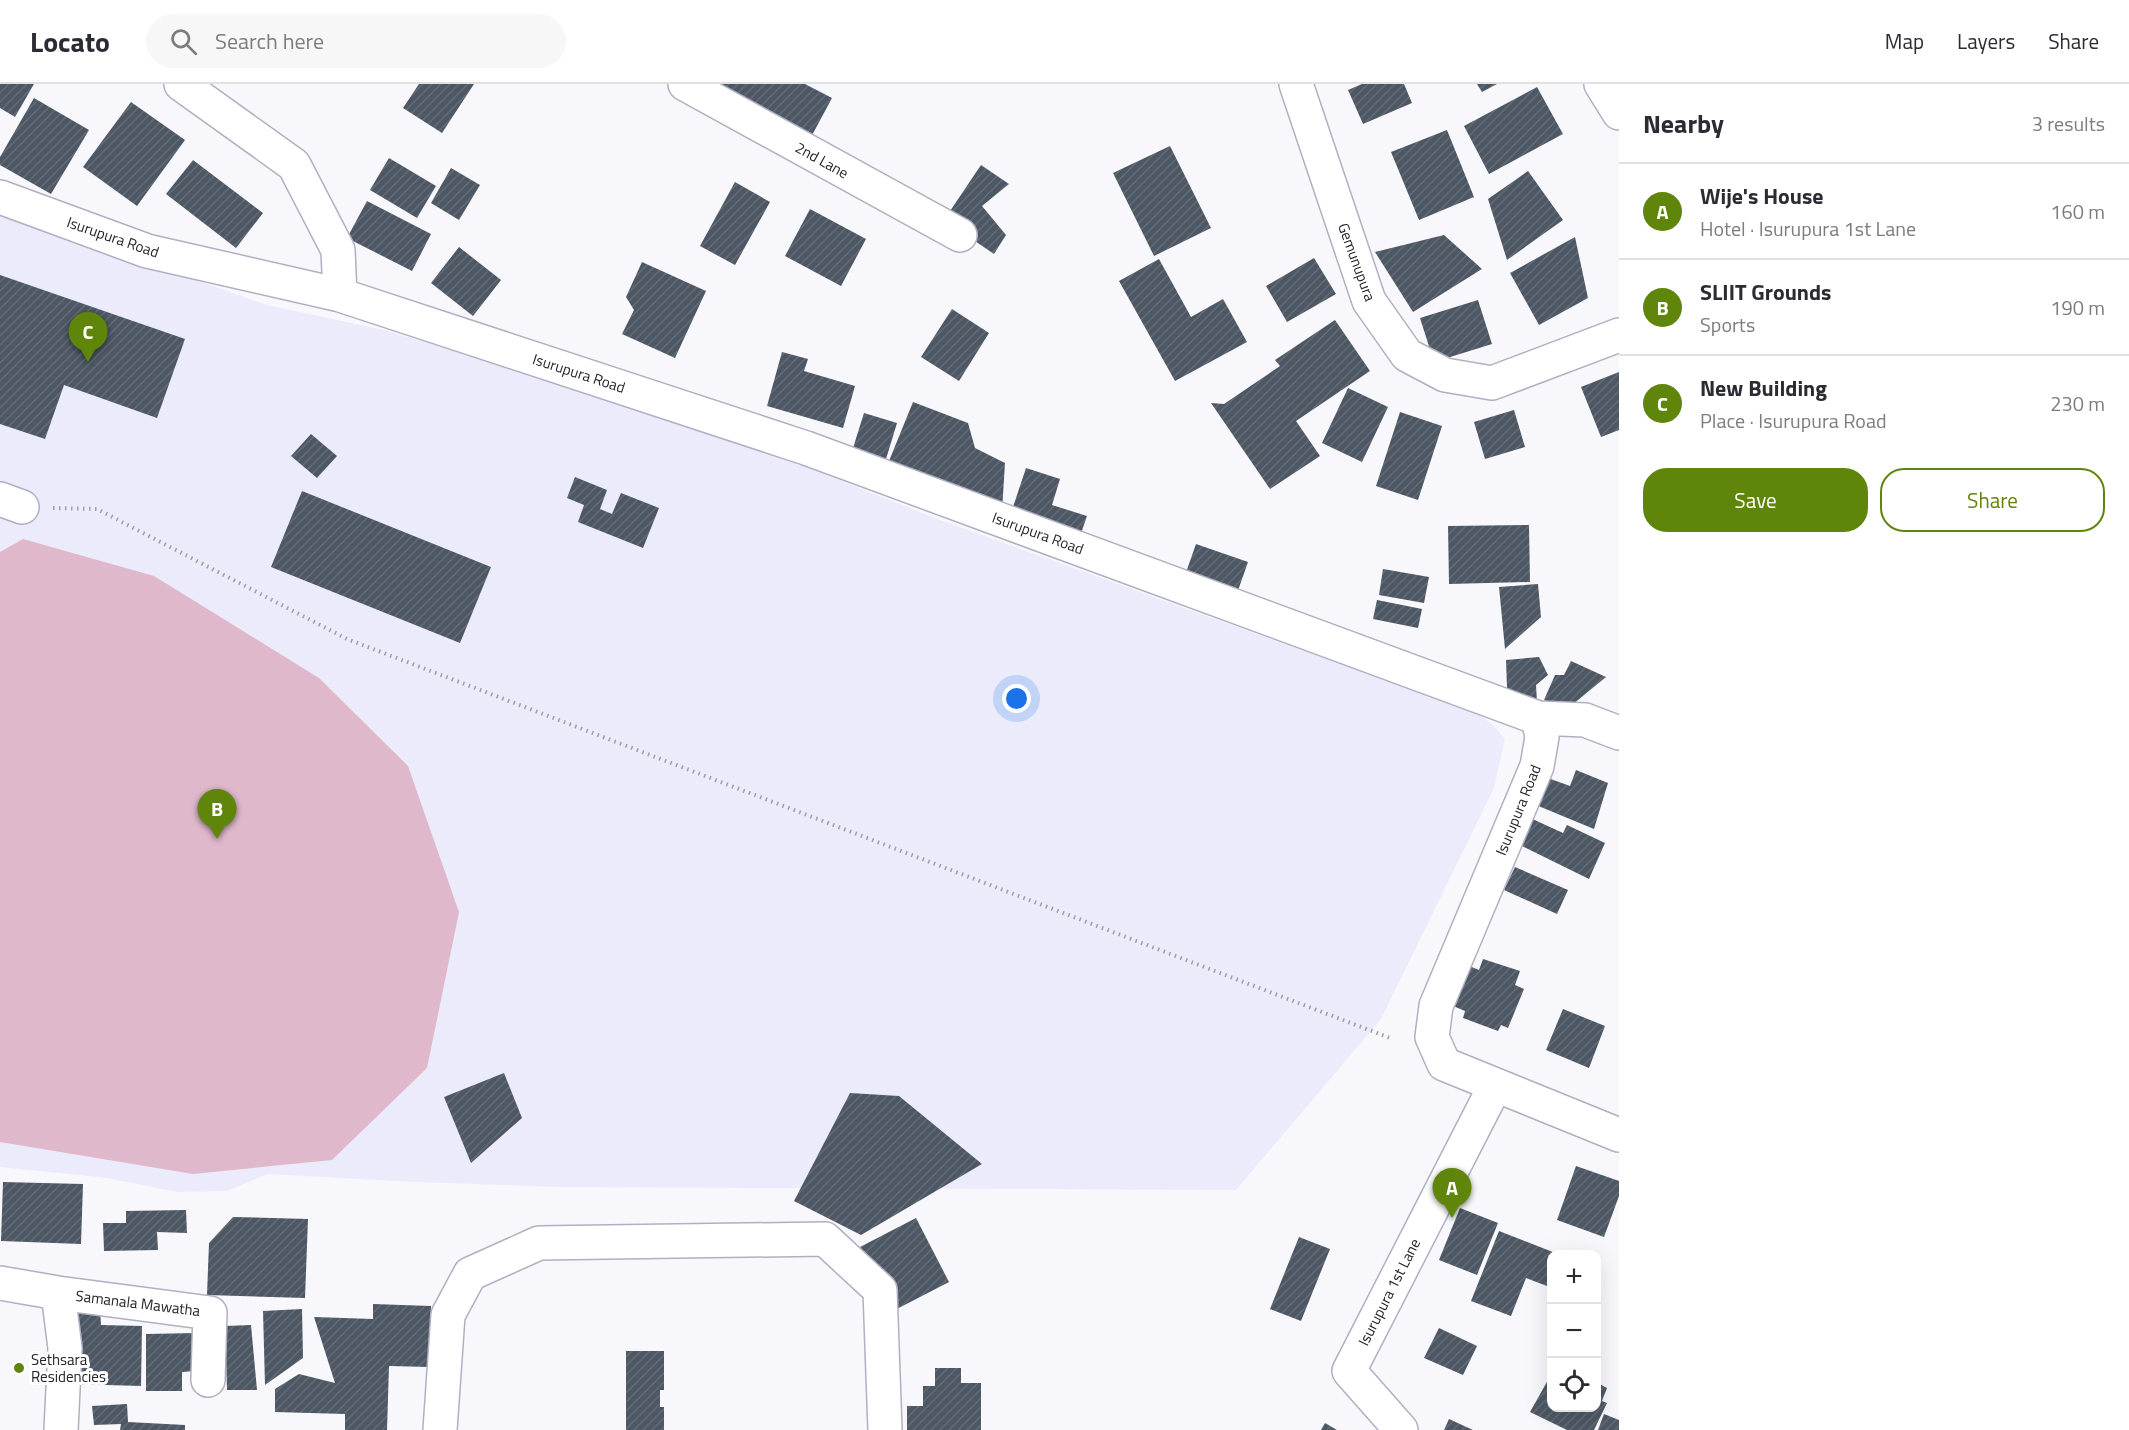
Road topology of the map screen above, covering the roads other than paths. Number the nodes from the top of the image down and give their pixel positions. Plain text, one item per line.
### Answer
1 (181, 84) edge
2 (685, 84) edge
3 (1296, 84) edge
4 (1601, 84) edge
5 (1619, 113) edge
6 (0, 196) edge
7 (960, 236) dead end
8 (340, 295) junction
9 (1619, 335) edge
10 (1538, 718) junction
11 (1619, 733) edge
12 (1495, 1086) junction
13 (1619, 1135) edge
14 (0, 1283) edge
15 (58, 1293) junction
16 (208, 1380) dead end
17 (61, 1430) edge
18 (440, 1430) edge
19 (885, 1430) edge
20 (1401, 1430) edge

1 - 8 street
2 - 7 street, 2nd Lane
3 - 9 street, Gemunupura
4 - 5 street
6 - 8 street, Isurupura Road
8 - 10 street, Isurupura Road
10 - 11 street
10 - 12 street, Isurupura Road
12 - 13 street, Isurupura Road
12 - 20 street, Isurupura 1st Lane
14 - 15 street, Samanala Mawatha
15 - 16 street, Samanala Mawatha
15 - 17 street
18 - 19 street

